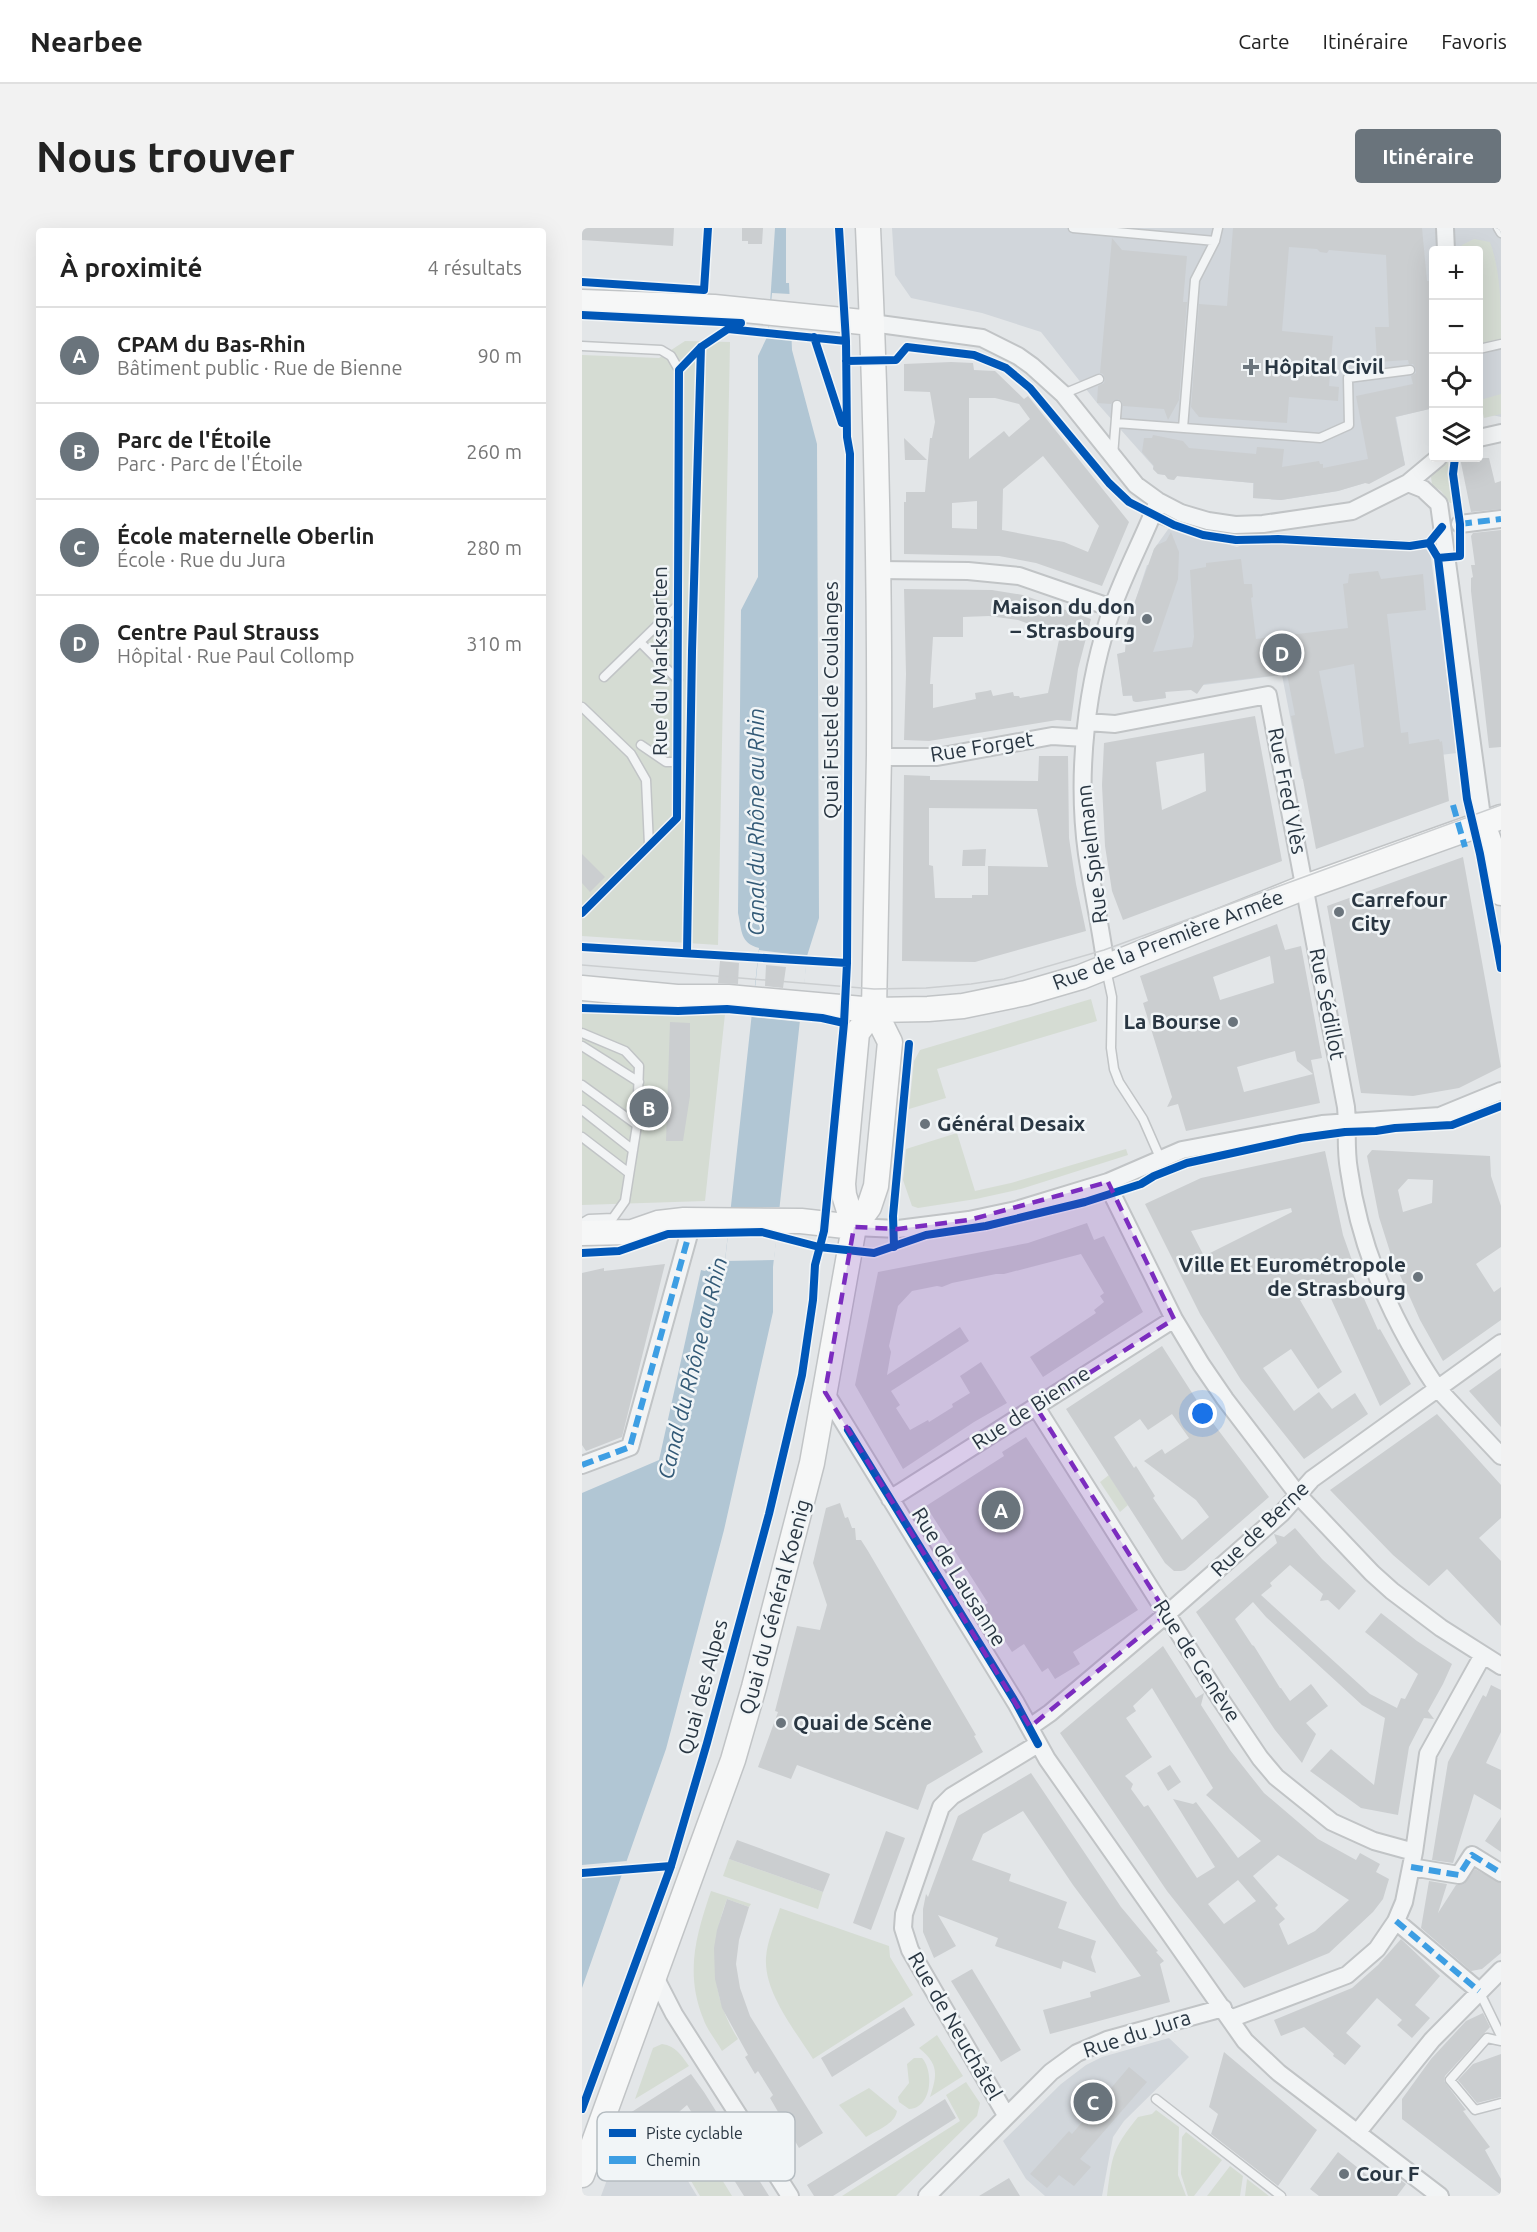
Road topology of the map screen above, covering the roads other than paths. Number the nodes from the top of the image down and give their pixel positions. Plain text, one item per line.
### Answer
1 (868, 228) edge
2 (1073, 228) edge
3 (1218, 228) edge
4 (1445, 228) edge
5 (1498, 228) edge
6 (1501, 233) edge
7 (1215, 241) junction
8 (1446, 246) edge
9 (582, 302) edge
10 (872, 323) junction
11 (1501, 344) edge
12 (582, 346) edge
13 (1483, 348) edge
14 (1410, 370) dead end
15 (1099, 379) dead end
16 (1063, 394) junction
17 (1117, 405) dead end
18 (1116, 423) junction
19 (1183, 428) junction
20 (1501, 433) edge
21 (1483, 437) edge
22 (1113, 456) junction
23 (1433, 462) edge
24 (1408, 483) junction
25 (1155, 508) junction
26 (1501, 519) edge
27 (1460, 524) dead end
28 (1442, 527) junction
29 (878, 570) junction
30 (677, 606) junction
31 (1112, 608) junction
32 (640, 642) junction
33 (604, 677) dead end
34 (678, 680) junction
35 (1268, 695) joint
36 (582, 707) edge
37 (1086, 730) junction
38 (641, 745) dead end
39 (879, 757) junction
40 (677, 762) junction
41 (1492, 820) edge
42 (650, 845) junction
43 (1305, 887) junction
44 (1501, 892) edge
45 (582, 913) edge
46 (1106, 967) junction
47 (582, 988) edge
48 (582, 996) edge
49 (728, 1000) junction
50 (871, 1020) junction
51 (582, 1033) edge
52 (582, 1046) edge
53 (639, 1082) junction
54 (582, 1085) edge
55 (1501, 1091) edge
56 (582, 1110) edge
57 (1348, 1121) junction
58 (637, 1125) junction
59 (582, 1137) edge
60 (633, 1150) junction
61 (1161, 1160) junction
62 (855, 1162) dead end
63 (629, 1173) junction
64 (1108, 1182) junction
65 (582, 1223) edge
66 (854, 1227) junction
67 (582, 1233) edge
68 (689, 1234) dead end
69 (1174, 1319) junction
70 (1501, 1343) edge
71 (1437, 1388) junction
72 (825, 1392) junction
73 (1036, 1407) junction
74 (1501, 1456) edge
75 (582, 1465) edge
76 (1299, 1496) junction
77 (890, 1499) junction
78 (1167, 1614) junction
79 (1483, 1655) junction
80 (1501, 1666) edge
81 (1030, 1727) junction
82 (1038, 1744) junction
83 (1413, 1860) junction
84 (1501, 1874) edge
85 (1396, 1921) junction
86 (1501, 1970) edge
87 (655, 1977) junction
88 (1479, 1991) junction
89 (1227, 2013) junction
90 (1501, 2036) edge
91 (1501, 2041) edge
92 (1156, 2099) dead end
93 (1501, 2103) edge
94 (605, 2112) edge
95 (736, 2112) edge
96 (1006, 2115) junction
97 (1357, 2133) junction
98 (597, 2134) edge
99 (582, 2175) edge
100 (780, 2181) edge
101 (789, 2196) edge
102 (927, 2196) edge
103 (1281, 2196) edge
104 (1440, 2196) edge

1 - 10 main road
2 - 7 lane
3 - 7 lane
4 - 8 street
5 - 6 lane
7 - 19 lane
9 - 10 main road
10 - 16 street
10 - 29 main road
11 - 13 lane
12 - 30 lane, Rue du Marksgarten
14 - 19 lane
15 - 16 lane
16 - 22 street
17 - 18 lane
18 - 19 lane
18 - 22 lane
20 - 21 street
22 - 25 street
23 - 24 street
24 - 25 street
24 - 28 street
25 - 28 lane
25 - 31 street, Rue Spielmann
26 - 27 street
28 - 41 street
29 - 31 street
29 - 39 main road
30 - 32 lane
30 - 34 lane, Rue du Marksgarten
31 - 37 street, Rue Spielmann
32 - 33 lane
32 - 34 lane
34 - 40 lane, Rue du Marksgarten
35 - 37 street, Rue Forget
35 - 43 street, Rue Fred Vlès
36 - 42 lane
37 - 39 street, Rue Forget
37 - 46 street, Rue Spielmann
38 - 40 lane
39 - 50 main road
40 - 42 lane, Rue du Marksgarten
41 - 43 main road, Rue de la Première Armée
41 - 44 main road
42 - 45 lane, Rue du Marksgarten
43 - 46 main road, Rue de la Première Armée
43 - 57 street, Rue Sédillot
46 - 50 main road, Rue de la Première Armée
46 - 61 lane
47 - 49 main road, Rue de la Première Armée
48 - 49 lane
49 - 50 main road, Rue de la Première Armée
50 - 66 main road, Quai du Général Koenig
50 - 66 main road, Quai du Général Koenig
51 - 53 lane
52 - 53 lane
53 - 58 lane
54 - 58 lane
55 - 57 street
56 - 60 lane
57 - 61 street
57 - 71 street, Rue Sédillot
58 - 60 lane
59 - 63 lane
60 - 63 lane
61 - 64 street
62 - 66 lane
63 - 65 lane
64 - 66 street
64 - 69 street
66 - 67 main road
66 - 72 main road, Quai du Général Koenig
68 - 75 street
69 - 73 street, Rue de Bienne
69 - 76 street
70 - 71 street, Rue de Berne
71 - 74 street, Rue Sédillot
71 - 76 street, Rue de Berne
72 - 77 street, Rue de Lausanne
72 - 87 main road, Quai du Général Koenig
73 - 77 street, Rue de Bienne
73 - 78 street, Rue de Genève
76 - 78 street, Rue de Berne
76 - 79 street
77 - 81 street, Rue de Lausanne
78 - 81 street, Rue de Berne
78 - 83 street, Rue de Genève
79 - 80 street
79 - 83 street, Rue du Jura
81 - 82 street, Rue de Lausanne
82 - 89 street, Rue de Lausanne
82 - 96 street, Rue de Neuchâtel
83 - 84 street, Rue de Genève
83 - 85 street, Rue du Jura
85 - 88 street
85 - 89 street, Rue du Jura
86 - 88 street
87 - 94 main road
87 - 95 street
88 - 90 lane
88 - 97 street
89 - 96 street, Rue du Jura
89 - 97 street, Rue de Lausanne
91 - 93 lane
92 - 103 lane
96 - 102 street, Rue du Jura
97 - 104 street, Rue de Lausanne
98 - 99 main road
100 - 101 street

